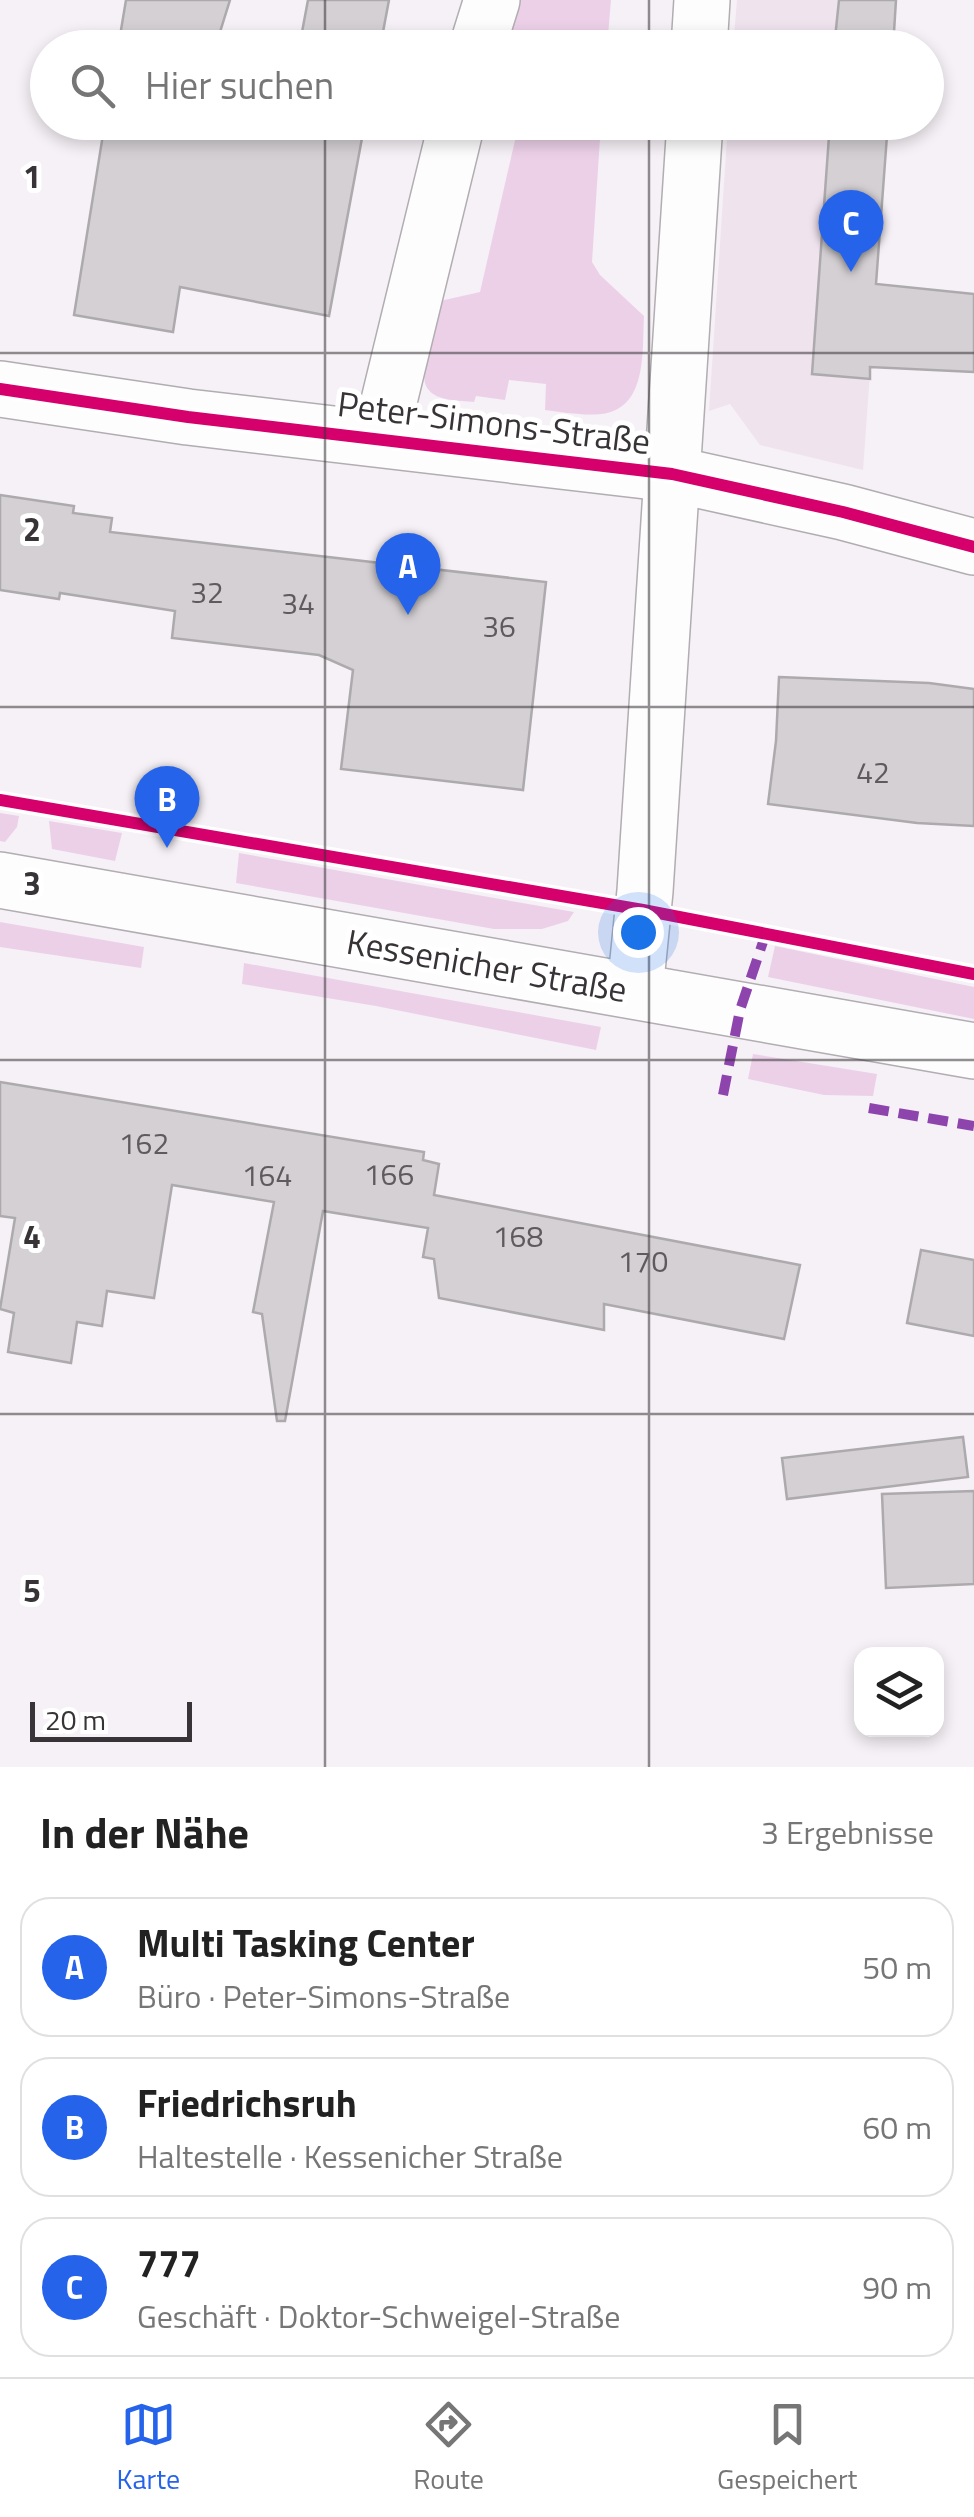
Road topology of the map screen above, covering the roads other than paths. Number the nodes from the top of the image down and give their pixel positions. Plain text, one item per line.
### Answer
1 (492, 0) edge
2 (702, 0) edge
3 (483, 30) edge
4 (700, 30) edge
5 (453, 140) edge
6 (694, 140) edge
7 (0, 389) edge
8 (380, 438) junction
9 (672, 474) junction
10 (974, 547) edge
11 (0, 880) edge
12 (635, 990) junction
13 (974, 1051) edge

1 - 3 street
2 - 4 street
5 - 8 street
6 - 9 street
7 - 8 street, Peter-Simons-Straße
8 - 9 street, Peter-Simons-Straße
9 - 10 street, Peter-Simons-Straße
9 - 12 street
11 - 12 street, Kessenicher Straße
12 - 13 street, Kessenicher Straße

